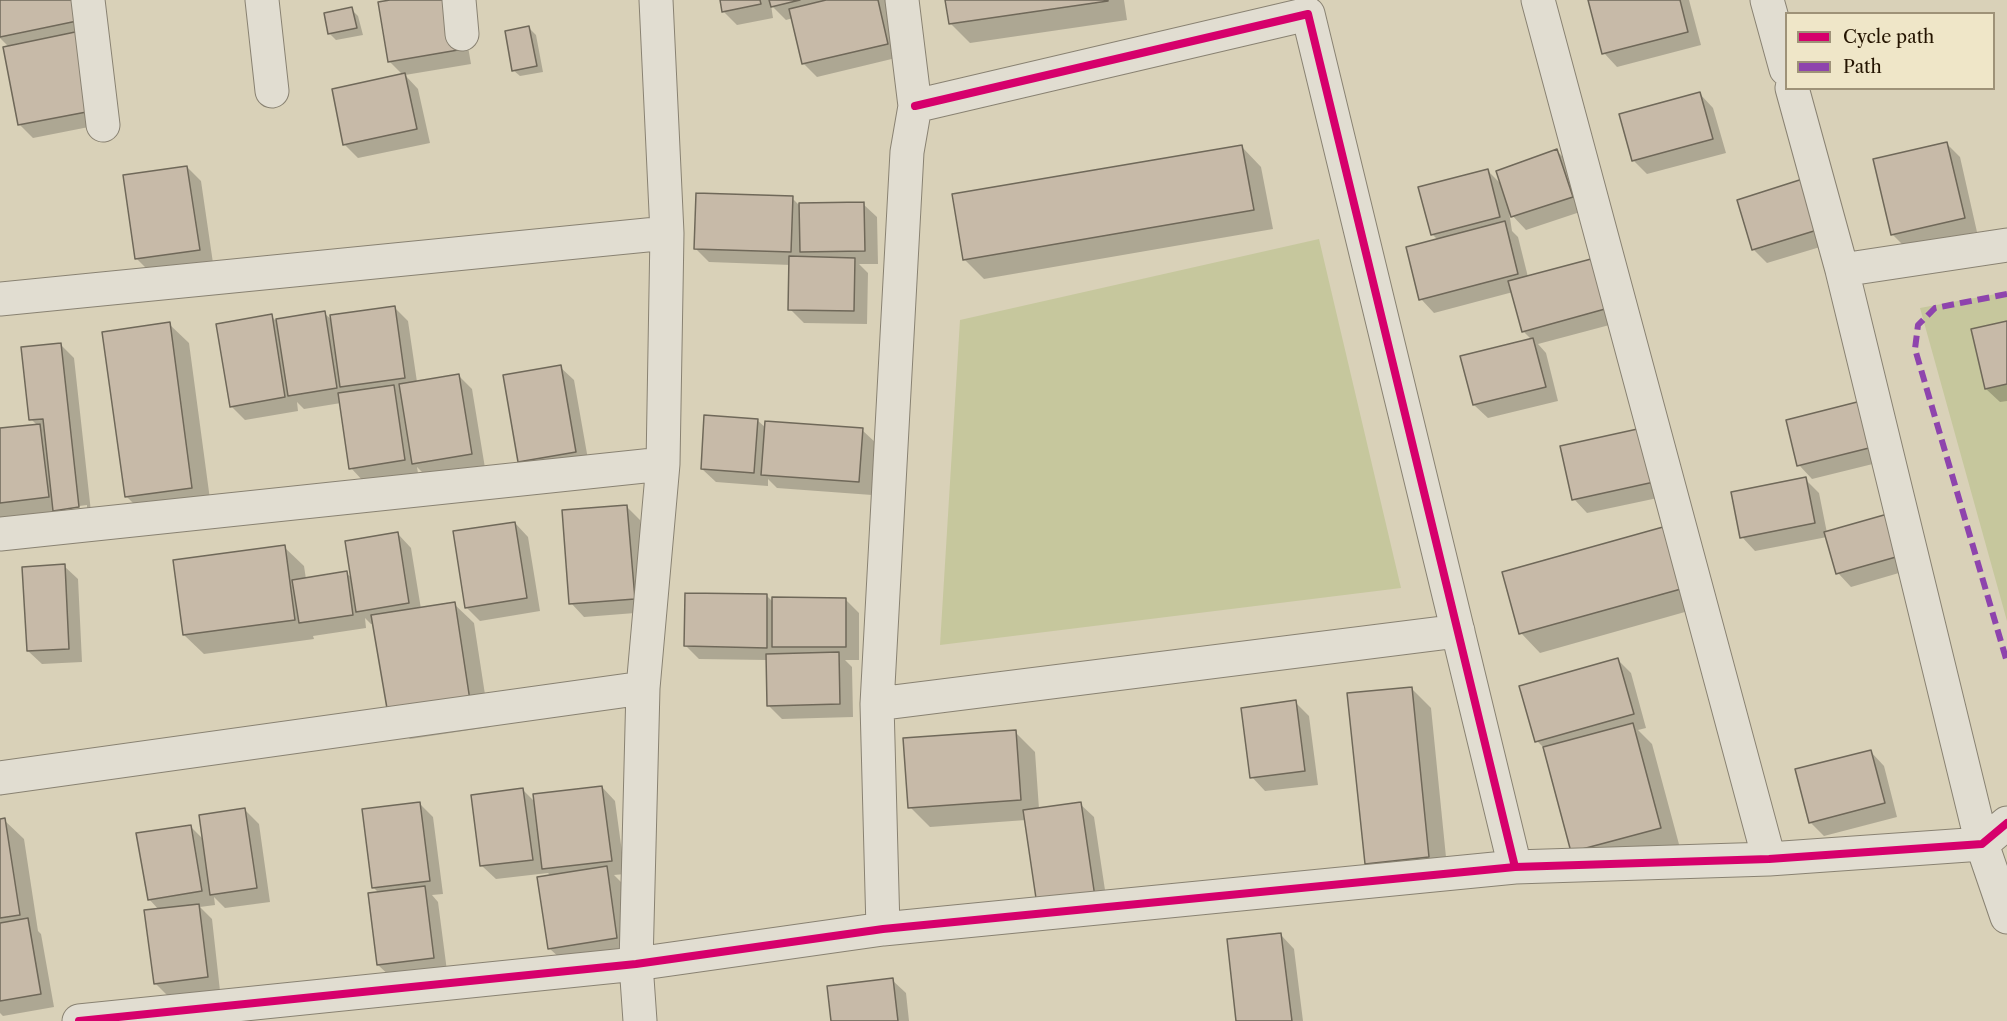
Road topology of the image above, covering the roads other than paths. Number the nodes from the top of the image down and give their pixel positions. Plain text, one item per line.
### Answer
1 (88, 0) edge
2 (262, 0) edge
3 (459, 0) edge
4 (656, 0) edge
5 (902, 0) edge
6 (1538, 0) edge
7 (1767, 0) edge
8 (462, 34) dead end
9 (1785, 65) edge
10 (272, 90) dead end
11 (1793, 90) edge
12 (915, 106) junction
13 (103, 125) dead end
14 (667, 233) junction
15 (2007, 245) edge
16 (1842, 270) junction
17 (0, 299) edge
18 (663, 464) junction
19 (0, 534) edge
20 (1458, 631) junction
21 (644, 688) junction
22 (877, 704) junction
23 (0, 778) edge
24 (2007, 823) edge
25 (1982, 844) junction
26 (1769, 859) junction
27 (1515, 867) junction
28 (2007, 917) edge
29 (883, 929) junction
30 (636, 964) junction
31 (79, 1021) edge
32 (640, 1021) edge

1 - 13 street
2 - 10 street
3 - 8 street
4 - 14 street
5 - 12 street
6 - 26 street
7 - 9 street
11 - 16 street
12 - 20 street
12 - 22 street
14 - 17 street
14 - 18 street
15 - 16 street
16 - 25 street
18 - 19 street
18 - 21 street
20 - 22 street
20 - 27 street
21 - 23 street
21 - 30 street
22 - 29 street
24 - 25 street
25 - 26 street
25 - 28 street
26 - 27 street
27 - 29 street
29 - 30 street
30 - 31 street
30 - 32 street

